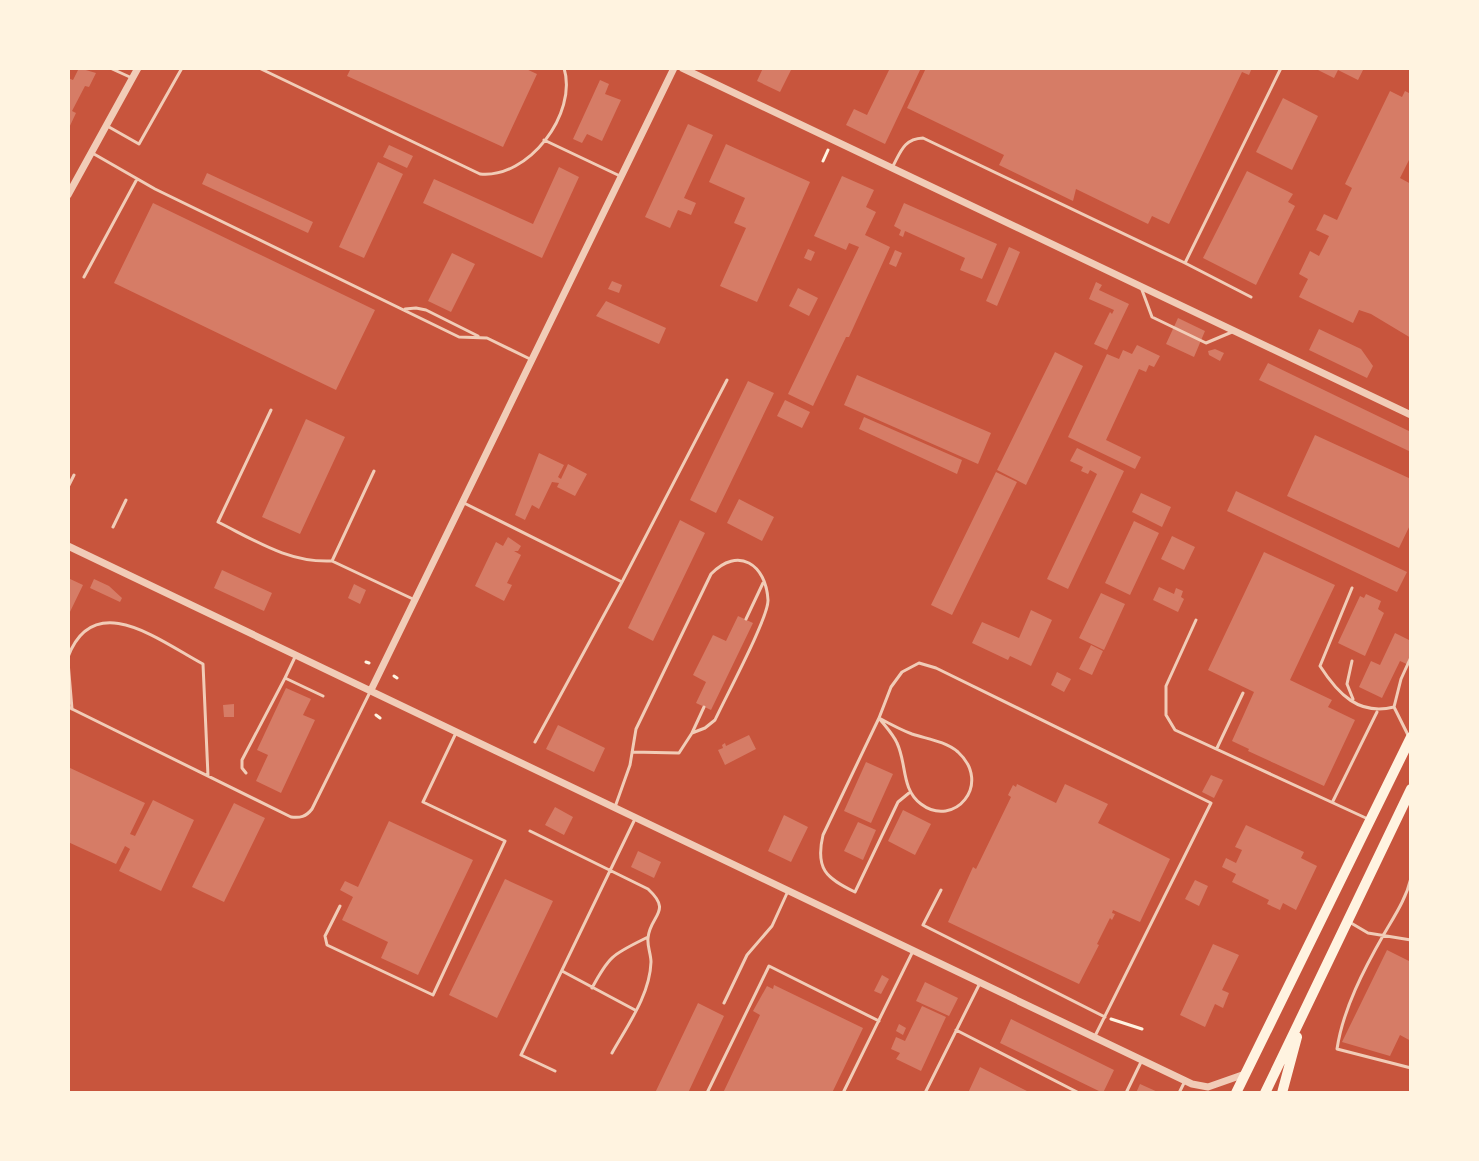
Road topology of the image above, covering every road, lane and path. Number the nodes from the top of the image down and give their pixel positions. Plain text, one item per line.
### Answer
1 (110, 68) edge
2 (138, 68) edge
3 (182, 68) edge
4 (259, 68) edge
5 (564, 68) edge
6 (674, 68) edge
7 (682, 68) edge
8 (1281, 68) edge
9 (132, 78) junction
10 (105, 125) junction
11 (544, 140) junction
12 (91, 152) junction
13 (892, 168) junction
14 (621, 177) junction
15 (137, 179) junction
16 (68, 195) edge
17 (1185, 263) junction
18 (84, 277) dead end
19 (1140, 287) junction
20 (1251, 297) dead end
21 (405, 309) junction
22 (1234, 331) junction
23 (478, 336) junction
24 (532, 360) junction
25 (727, 380) dead end
26 (271, 410) dead end
27 (1411, 415) edge
28 (374, 471) dead end
29 (74, 475) dead end
30 (68, 487) edge
31 (126, 500) dead end
32 (462, 502) junction
33 (113, 527) dead end
34 (68, 546) edge
35 (332, 561) junction
36 (622, 582) junction
37 (764, 582) junction
38 (1352, 588) dead end
39 (415, 600) junction
40 (746, 619) dead end
41 (1196, 620) dead end
42 (296, 655) junction
43 (1411, 657) edge
44 (68, 660) edge
45 (1352, 661) dead end
46 (285, 678) junction
47 (371, 690) junction
48 (1243, 693) dead end
49 (323, 696) dead end
50 (1354, 703) junction
51 (704, 707) dead end
52 (1394, 707) junction
53 (70, 708) edge
54 (1377, 712) junction
55 (879, 718) junction
56 (456, 731) junction
57 (692, 733) junction
58 (1411, 738) edge
59 (535, 742) dead end
60 (1217, 748) junction
61 (632, 752) junction
62 (246, 773) dead end
63 (208, 776) junction
64 (1411, 789) edge
65 (909, 793) junction
66 (1333, 801) junction
67 (615, 807) junction
68 (636, 817) junction
69 (1370, 820) junction
70 (530, 831) dead end
71 (610, 871) junction
72 (1411, 878) edge
73 (941, 890) dead end
74 (788, 891) junction
75 (340, 906) dead end
76 (1347, 921) junction
77 (1383, 936) junction
78 (648, 937) junction
79 (1411, 940) edge
80 (914, 950) junction
81 (562, 971) junction
82 (980, 981) junction
83 (592, 988) junction
84 (724, 1003) dead end
85 (635, 1010) junction
86 (1304, 1012) junction
87 (1105, 1017) junction
88 (879, 1021) junction
89 (1142, 1029) dead end
90 (956, 1030) junction
91 (1095, 1036) junction
92 (612, 1053) dead end
93 (1143, 1059) junction
94 (1411, 1068) edge
95 (555, 1071) dead end
96 (1245, 1074) junction
97 (1189, 1082) junction
98 (707, 1093) edge
99 (843, 1093) edge
100 (925, 1093) edge
101 (1079, 1093) edge
102 (1126, 1093) edge
103 (1179, 1093) edge
104 (1201, 1093) edge
105 (1236, 1093) edge
106 (1265, 1093) edge
107 (1282, 1093) edge

1 - 9 lane
2 - 9 street
3 - 10 lane
4 - 11 lane
5 - 11 lane
6 - 14 street
7 - 13 street
8 - 17 lane
9 - 10 street
10 - 12 street
11 - 14 lane
12 - 15 lane
12 - 16 street
13 - 17 lane
13 - 19 street
14 - 24 street
15 - 18 lane
15 - 21 lane
17 - 20 lane
19 - 22 street
19 - 22 lane
21 - 23 lane
21 - 23 lane
22 - 27 street
23 - 24 lane
24 - 32 street
25 - 36 lane
26 - 35 lane
28 - 35 lane
29 - 30 lane
31 - 33 lane
32 - 36 lane
32 - 39 street
34 - 42 street
35 - 39 lane
36 - 59 lane
37 - 40 lane
37 - 57 lane
37 - 61 lane
38 - 50 lane
39 - 47 street
41 - 60 lane
42 - 46 lane
42 - 47 street
43 - 52 lane
44 - 53 lane
44 - 63 lane
45 - 50 lane
46 - 49 lane
46 - 62 lane
47 - 56 street
47 - 63 lane
48 - 60 lane
50 - 54 lane
51 - 57 lane
52 - 54 lane
52 - 58 lane
53 - 63 lane
54 - 66 lane
55 - 65 lane
55 - 65 lane
55 - 65 lane
55 - 87 lane
56 - 67 street
56 - 75 lane
57 - 61 lane
58 - 69 main road
60 - 66 lane
61 - 67 lane
64 - 76 main road
66 - 69 lane
67 - 68 street
68 - 71 lane
68 - 74 street
69 - 96 main road
70 - 71 lane
71 - 78 lane
71 - 81 lane
72 - 77 lane
73 - 87 lane
74 - 80 street
74 - 84 lane
76 - 77 lane
76 - 86 main road
77 - 79 lane
77 - 94 lane
78 - 83 lane
78 - 85 lane
80 - 82 street
80 - 88 lane
81 - 83 lane
81 - 95 lane
82 - 90 lane
82 - 91 street
83 - 85 lane
85 - 92 lane
86 - 106 main road
86 - 107 main road
87 - 89 path
87 - 91 lane
88 - 98 lane
88 - 99 lane
90 - 100 lane
90 - 101 lane
91 - 93 street
93 - 97 street
93 - 102 lane
96 - 97 street
96 - 105 main road
97 - 103 lane
97 - 104 street

